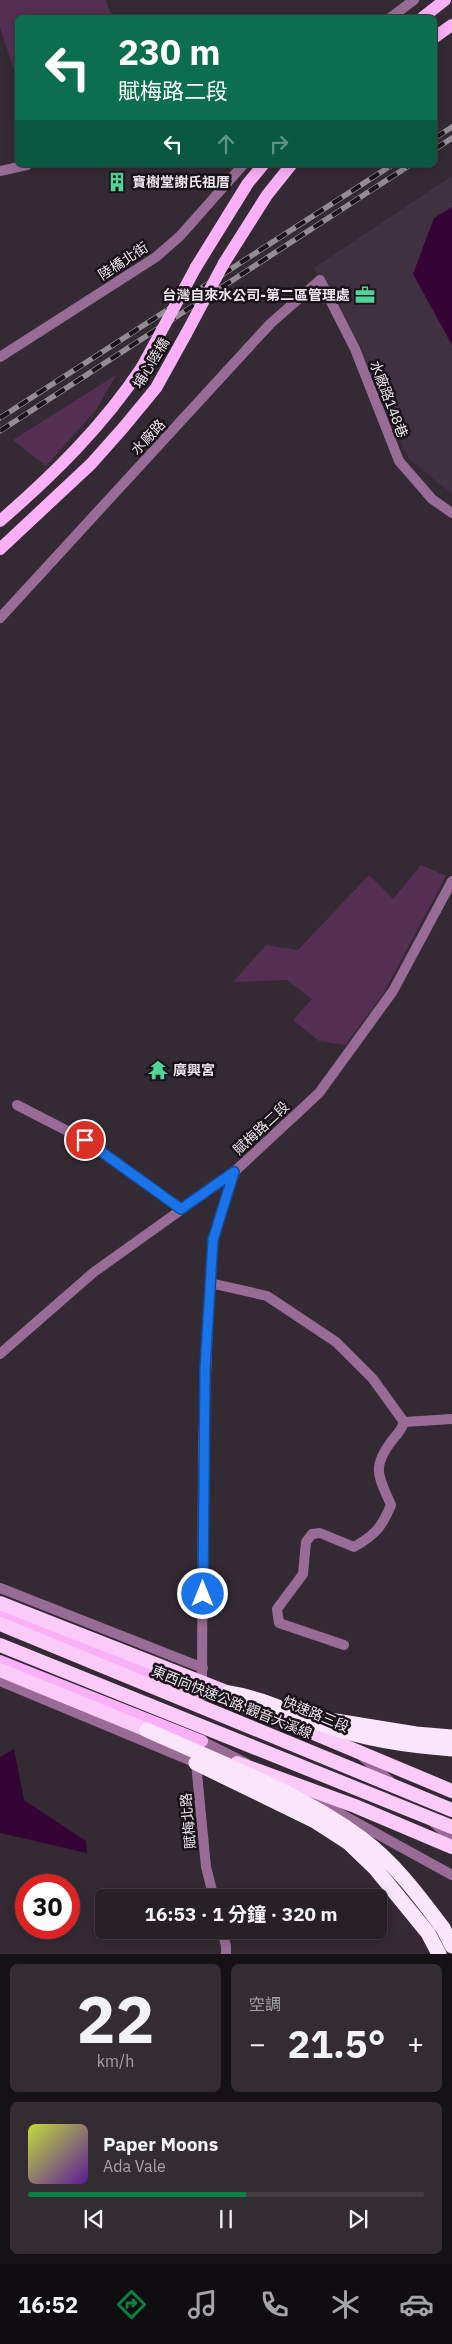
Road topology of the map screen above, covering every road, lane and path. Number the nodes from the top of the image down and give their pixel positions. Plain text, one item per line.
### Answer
1 (414, 0) edge
2 (445, 0) edge
3 (394, 15) edge
4 (426, 15) edge
5 (452, 25) edge
6 (437, 36) edge
7 (18, 167) edge
8 (241, 167) edge
9 (261, 167) edge
10 (289, 167) edge
11 (0, 171) edge
12 (320, 280) joint
13 (0, 357) edge
14 (452, 513) edge
15 (0, 521) edge
16 (0, 549) edge
17 (0, 618) edge
18 (452, 881) edge
19 (17, 1105) dead end
20 (234, 1172) junction
21 (181, 1209) junction
22 (210, 1283) junction
23 (0, 1354) edge
24 (452, 1418) edge
25 (404, 1422) junction
26 (0, 1588) edge
27 (0, 1603) edge
28 (0, 1612) edge
29 (0, 1624) edge
30 (0, 1645) edge
31 (344, 1645) dead end
32 (0, 1661) edge
33 (203, 1668) junction
34 (0, 1670) edge
35 (0, 1680) edge
36 (229, 1693) junction
37 (202, 1694) junction
38 (281, 1714) junction
39 (147, 1730) junction
40 (452, 1737) edge
41 (202, 1741) junction
42 (452, 1749) edge
43 (196, 1763) junction
44 (452, 1791) edge
45 (452, 1810) edge
46 (452, 1827) edge
47 (452, 1839) edge
48 (452, 1847) edge
49 (452, 1875) edge
50 (212, 1889) edge
51 (224, 1939) edge
52 (452, 1946) edge
53 (226, 1954) edge
54 (439, 1954) edge

1 - 3 street
2 - 4 main road
5 - 6 main road
7 - 11 street
8 - 13 street, 陸橋北街
9 - 15 main road, 埔心陸橋, bridge
10 - 16 main road, 埔心陸橋, bridge
12 - 14 street, 水廠路148巷
12 - 17 street, 水廠路
18 - 20 street, 賦梅路二段
19 - 21 street
20 - 21 street, 賦梅路二段
20 - 22 street
21 - 23 street, 賦梅路二段
22 - 25 street
22 - 33 street
24 - 25 street
25 - 31 street
26 - 33 street
27 - 36 highway, bridge
28 - 37 main road, 快速路三段
29 - 45 highway, 東西向快速公路 觀音大溪線, bridge
30 - 46 highway, bridge
32 - 41 main road
33 - 37 street
34 - 39 highway
35 - 43 street
36 - 42 highway, bridge
36 - 44 highway, bridge
37 - 38 street, 快速路三段
37 - 41 street, 賦梅北路
38 - 40 highway
38 - 47 street, 快速路三段
39 - 48 highway, bridge
39 - 52 highway, bridge
41 - 43 street, 賦梅北路
41 - 49 street
43 - 50 street, 賦梅北路
43 - 54 highway
51 - 53 street

